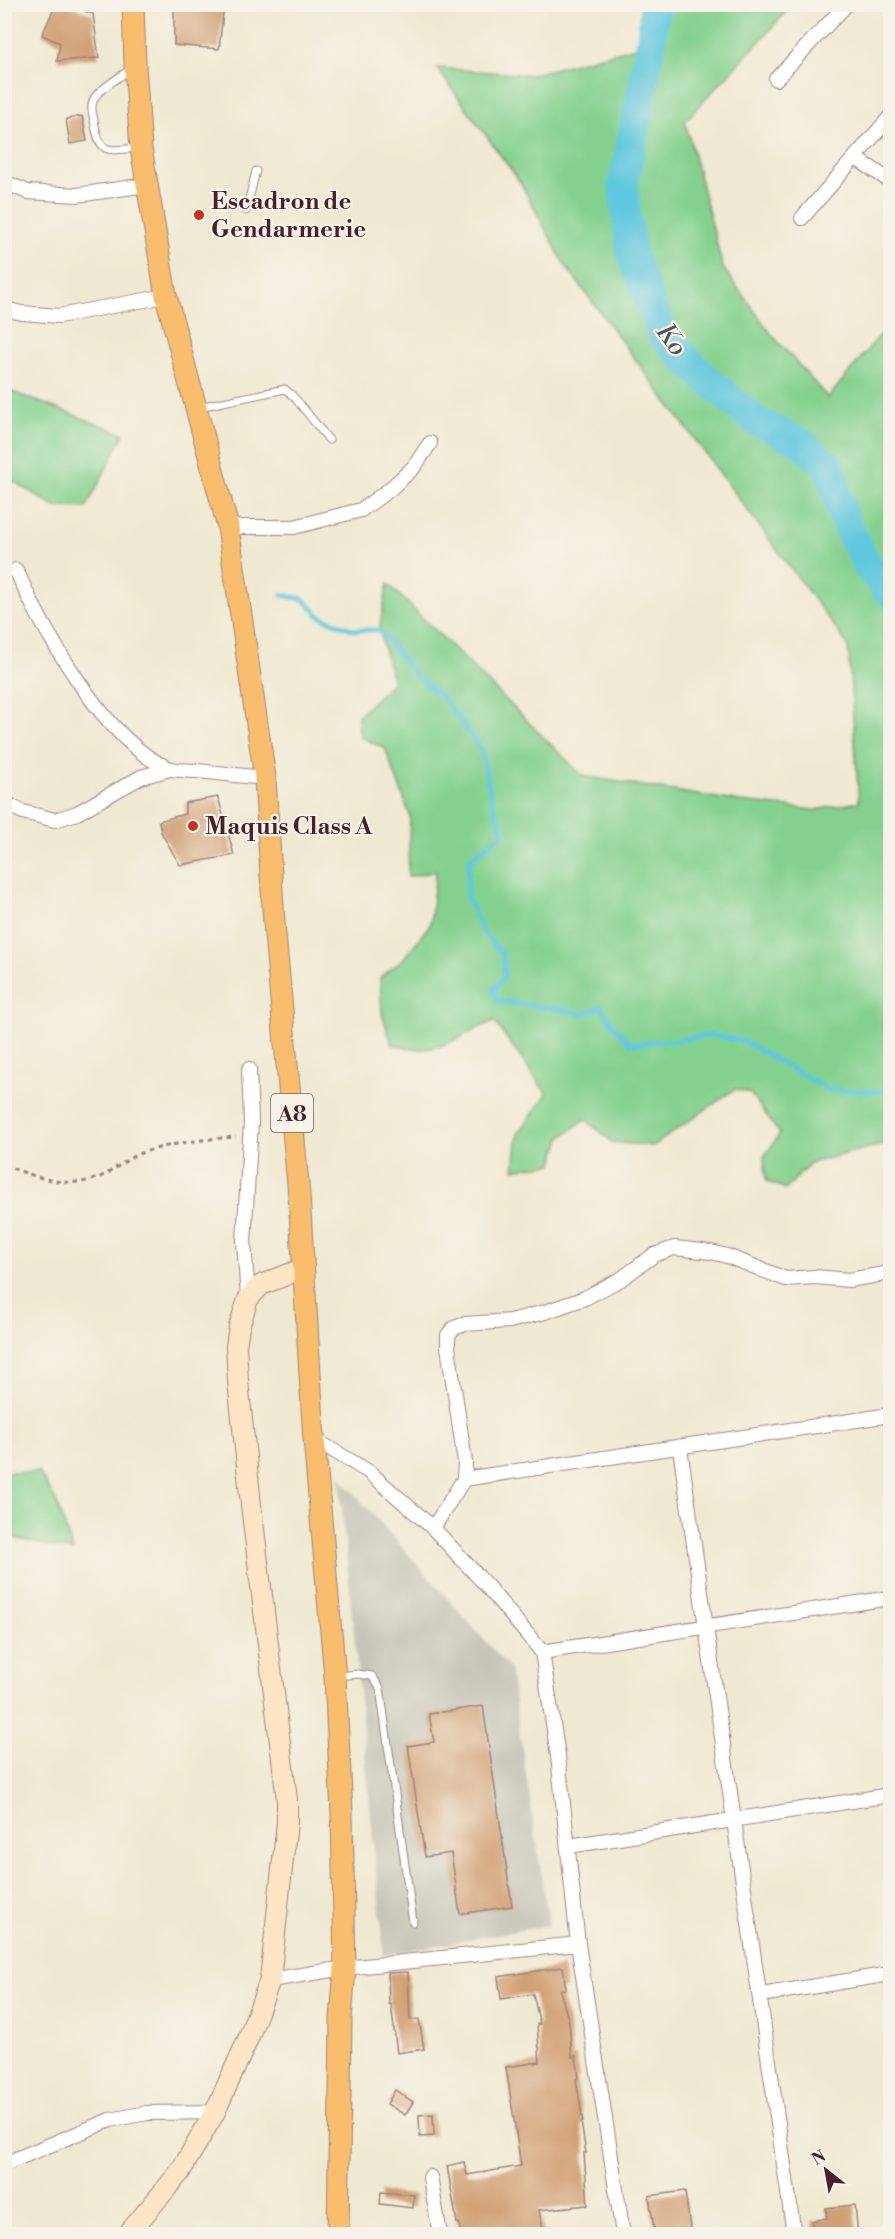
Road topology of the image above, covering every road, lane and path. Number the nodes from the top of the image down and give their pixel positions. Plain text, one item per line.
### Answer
1 (133, 4) edge
2 (847, 4) edge
3 (135, 66) junction
4 (776, 79) dead end
5 (891, 117) edge
6 (141, 148) junction
7 (856, 158) junction
8 (256, 171) dead end
9 (891, 181) edge
10 (4, 182) edge
11 (147, 185) junction
12 (246, 211) dead end
13 (802, 218) dead end
14 (166, 296) junction
15 (4, 309) edge
16 (196, 408) junction
17 (329, 440) dead end
18 (429, 443) dead end
19 (228, 527) junction
20 (16, 570) dead end
21 (170, 769) junction
22 (265, 778) junction
23 (4, 803) edge
24 (249, 1069) dead end
25 (249, 1136) junction
26 (4, 1165) edge
27 (304, 1268) junction
28 (891, 1273) edge
29 (248, 1299) junction
30 (891, 1415) edge
31 (314, 1439) junction
32 (680, 1448) junction
33 (464, 1479) junction
34 (433, 1528) junction
35 (891, 1598) edge
36 (705, 1627) junction
37 (542, 1652) junction
38 (335, 1677) junction
39 (891, 1795) edge
40 (733, 1820) junction
41 (569, 1846) junction
42 (413, 1922) dead end
43 (578, 1944) junction
44 (345, 1968) junction
45 (891, 1974) edge
46 (270, 1980) junction
47 (760, 1995) junction
48 (215, 2112) junction
49 (4, 2164) edge
50 (430, 2177) dead end
51 (128, 2235) edge
52 (338, 2235) edge
53 (440, 2235) edge
54 (623, 2235) edge
55 (794, 2235) edge

1 - 3 main road, A8
2 - 4 street
3 - 6 main road, A8
3 - 6 lane
5 - 7 street
6 - 11 main road, A8
7 - 9 street
7 - 13 street
8 - 12 lane
10 - 11 street
11 - 14 main road, A8
14 - 15 street
14 - 16 main road, A8
16 - 17 lane
16 - 19 main road, A8
18 - 19 street
19 - 22 main road, A8
20 - 21 street
21 - 22 street
21 - 23 street
22 - 27 main road, A8
24 - 25 street
25 - 26 path
25 - 29 street
27 - 29 street
27 - 31 main road, A8
28 - 33 street
29 - 46 street
30 - 32 street
31 - 34 street
31 - 38 main road, A8
32 - 33 street
32 - 36 street
33 - 34 street
34 - 37 street
35 - 36 street
36 - 37 street
36 - 40 street
37 - 41 street
38 - 42 lane
38 - 44 main road, A8
39 - 40 street
40 - 41 street
40 - 47 street
41 - 43 street
43 - 44 street
43 - 54 street
44 - 46 street
44 - 52 main road, A8
45 - 47 street
46 - 48 street
47 - 55 street
48 - 49 street
48 - 51 street
50 - 53 street

